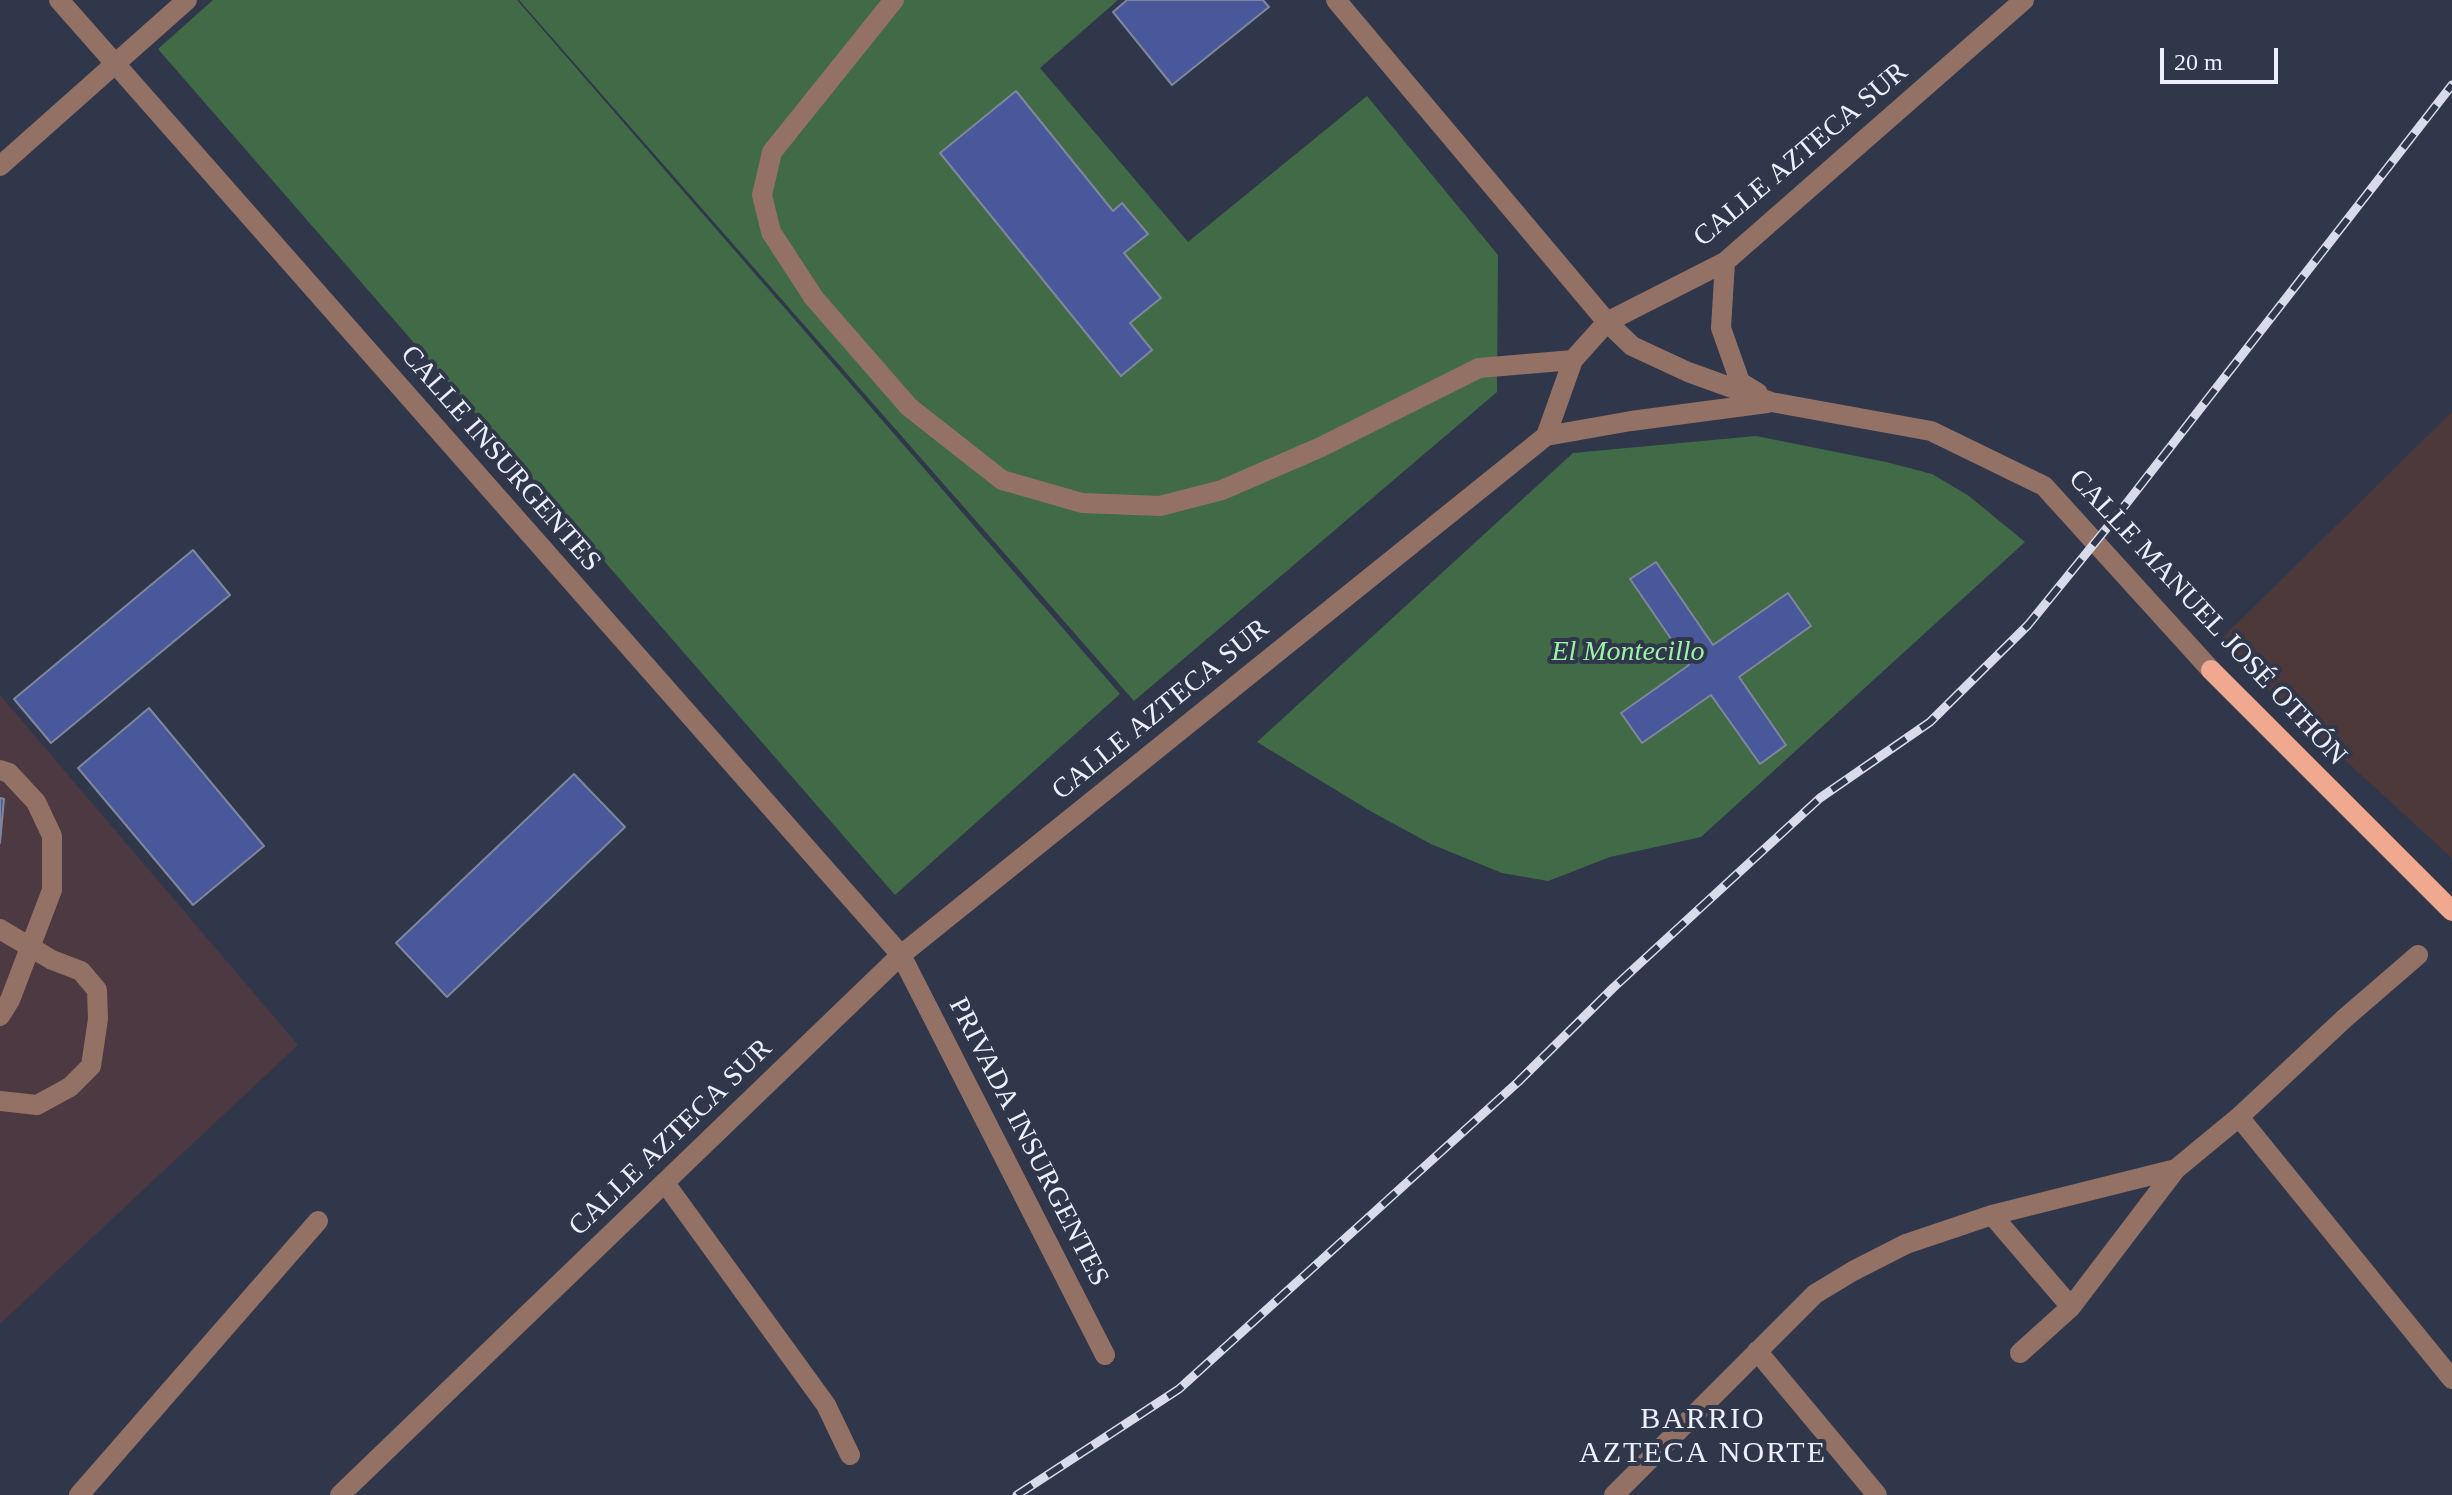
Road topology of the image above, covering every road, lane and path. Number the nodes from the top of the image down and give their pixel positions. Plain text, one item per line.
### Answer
1 (59, 0) edge
2 (187, 0) edge
3 (894, 0) edge
4 (1336, 0) edge
5 (2024, 0) edge
6 (114, 65) junction
7 (0, 166) edge
8 (1725, 262) junction
9 (1607, 322) junction
10 (1573, 360) junction
11 (1771, 402) junction
12 (1546, 436) junction
13 (2211, 670) joint
14 (0, 770) edge
15 (2452, 911) edge
16 (0, 929) edge
17 (30, 947) junction
18 (901, 955) junction
19 (2418, 955) dead end
20 (0, 1016) edge
21 (0, 1101) edge
22 (2239, 1117) junction
23 (2176, 1169) junction
24 (665, 1183) junction
25 (1992, 1215) junction
26 (318, 1221) dead end
27 (2071, 1307) junction
28 (1757, 1351) junction
29 (2020, 1353) dead end
30 (1105, 1355) dead end
31 (2452, 1379) edge
32 (850, 1455) dead end
33 (79, 1495) edge
34 (340, 1495) edge
35 (1614, 1495) edge
36 (1877, 1495) edge

1 - 6 street, CALLE INSURGENTES
2 - 6 street
3 - 10 street
4 - 9 street, CALLE MANUEL JOSÉ OTHÓN
5 - 8 street, CALLE AZTECA SUR
6 - 7 street
6 - 18 street, CALLE INSURGENTES
8 - 9 street, CALLE AZTECA SUR
8 - 11 street
9 - 10 street, CALLE AZTECA SUR
9 - 11 street, CALLE MANUEL JOSÉ OTHÓN
10 - 12 street, CALLE AZTECA SUR
11 - 12 street
11 - 13 street, CALLE MANUEL JOSÉ OTHÓN
12 - 18 street, CALLE AZTECA SUR
13 - 15 main road, CALLE MANUEL JOSÉ OTHÓN
14 - 17 street
16 - 17 street
17 - 20 street
17 - 21 street
18 - 24 street, CALLE AZTECA SUR
18 - 30 street, PRIVADA INSURGENTES
19 - 22 street
22 - 23 street
22 - 31 street
23 - 25 street
23 - 27 street
24 - 32 street
24 - 34 street, CALLE AZTECA SUR
25 - 27 street
25 - 28 street
26 - 33 street
27 - 29 street
28 - 35 street
28 - 36 street

